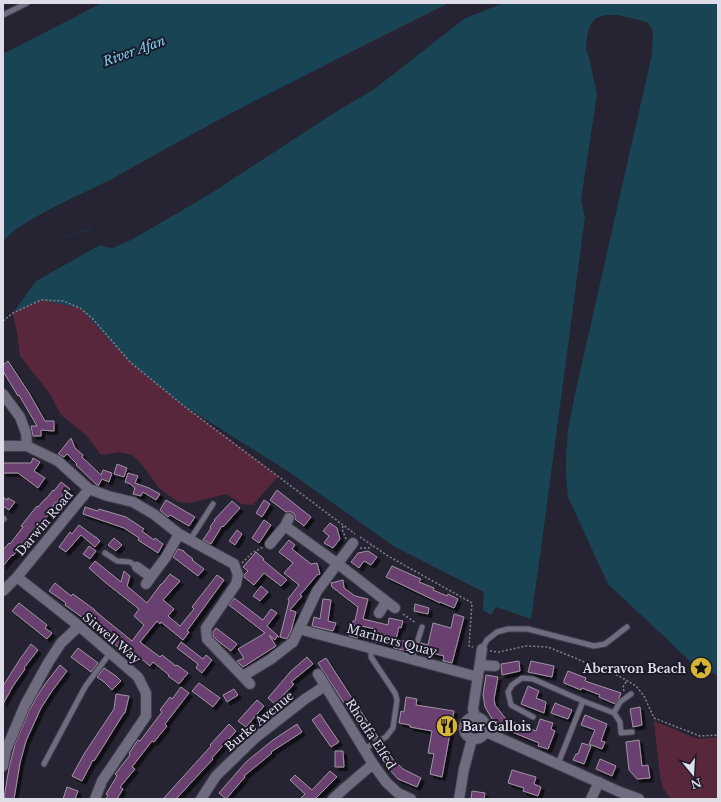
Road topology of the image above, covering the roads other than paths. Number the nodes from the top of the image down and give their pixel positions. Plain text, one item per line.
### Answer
1 (27, 3) edge
2 (3, 15) edge
3 (3, 394) edge
4 (3, 446) edge
5 (27, 446) junction
6 (89, 489) junction
7 (213, 504) dead end
8 (179, 534) junction
9 (190, 540) junction
10 (353, 543) dead end
11 (270, 544) road end
12 (105, 553) dead end
13 (338, 564) junction
14 (137, 567) joint
15 (17, 577) junction
16 (3, 592) edge
17 (386, 602) junction
18 (395, 608) road end
19 (379, 613) dead end
20 (79, 626) junction
21 (422, 627) road end
22 (628, 627) dead end
23 (299, 629) junction
24 (371, 649) junction
25 (482, 649) joint
26 (110, 653) junction
27 (412, 659) junction
28 (480, 665) junction
29 (495, 666) dead end
30 (318, 674) dead end
31 (243, 676) junction
32 (478, 677) junction
33 (250, 684) dead end
34 (324, 686) junction
35 (628, 696) road end
36 (583, 701) junction
37 (614, 713) junction
38 (475, 717) junction
39 (533, 717) dead end
40 (486, 732) junction
41 (632, 732) dead end
42 (472, 739) junction
43 (364, 749) junction
44 (44, 764) dead end
45 (374, 764) junction
46 (558, 764) junction
47 (3, 766) edge
48 (599, 782) junction
49 (620, 792) junction
50 (95, 799) edge
51 (201, 799) edge
52 (333, 799) edge
53 (412, 799) edge
54 (459, 799) edge
55 (591, 799) edge
56 (631, 799) edge
57 (639, 799) edge

1 - 2 lane
3 - 5 street
4 - 5 street
5 - 6 street
6 - 8 street
6 - 15 street, Darwin Road
7 - 9 lane
8 - 9 street
8 - 14 street
9 - 31 street
10 - 13 street
11 - 13 street
12 - 14 lane
13 - 17 street
13 - 23 street
15 - 16 street, Darwin Road
15 - 20 street, Sitwell Way
17 - 18 street
17 - 19 street, Mariners Quay
20 - 26 street, Sitwell Way
20 - 47 street
21 - 27 lane
22 - 25 lane
23 - 24 street, Mariners Quay
23 - 31 street
24 - 27 street, Mariners Quay
24 - 43 lane
25 - 28 street
26 - 44 lane
26 - 50 street, Sitwell Way
27 - 32 street, Mariners Quay
28 - 29 street
28 - 32 street
30 - 34 street, Rhodfa Elfed
31 - 33 street
32 - 38 street
34 - 43 street, Rhodfa Elfed
34 - 51 street, Burke Avenue
35 - 37 lane
36 - 37 lane
36 - 39 lane
36 - 46 lane
37 - 41 lane
38 - 40 street
38 - 42 street
40 - 42 street
40 - 46 street
42 - 54 street
43 - 45 street, Rhodfa Elfed
45 - 52 street
45 - 53 street, Rhodfa Elfed
46 - 48 street
48 - 49 street
48 - 55 street
49 - 56 street
49 - 57 street

